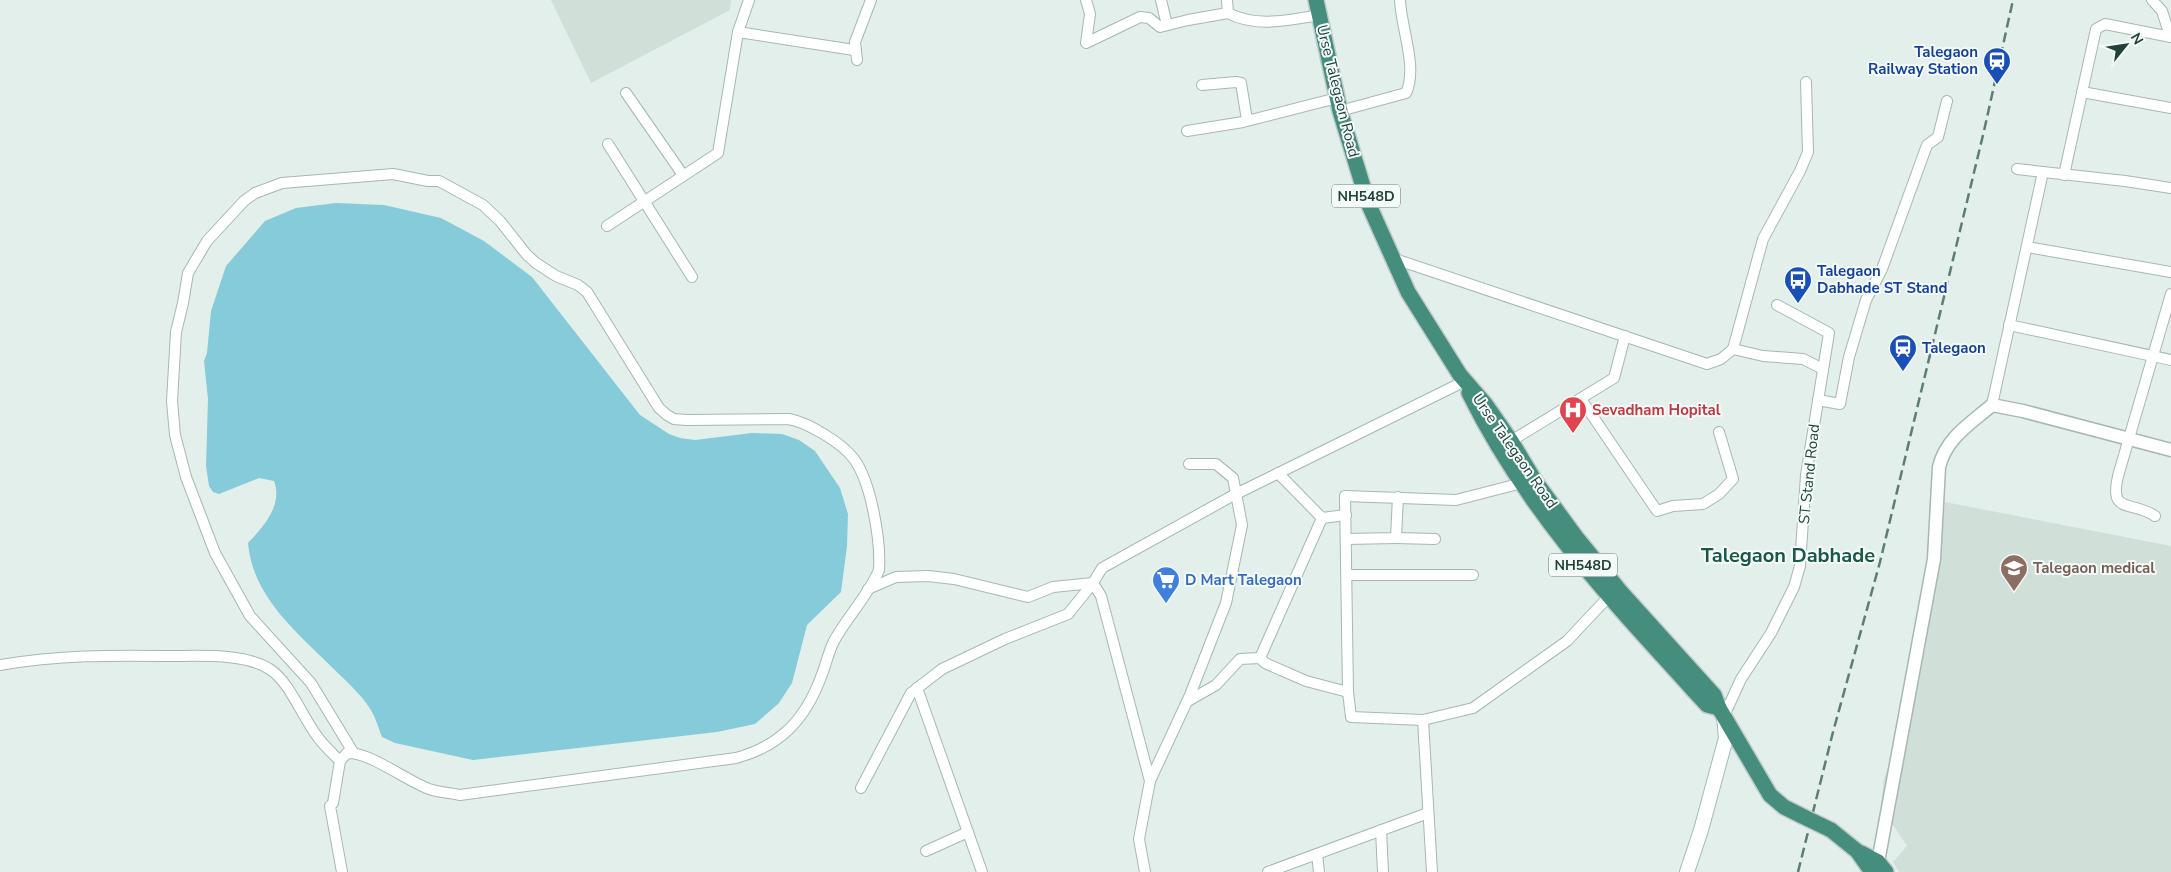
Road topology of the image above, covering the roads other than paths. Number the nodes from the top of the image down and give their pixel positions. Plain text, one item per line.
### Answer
1 (748, 0) edge
2 (871, 0) edge
3 (1086, 0) edge
4 (1161, 0) edge
5 (1227, 0) edge
6 (1316, 0) edge
7 (1400, 0) edge
8 (2152, 0) edge
9 (1228, 13) junction
10 (1319, 15) junction
11 (1167, 25) junction
12 (738, 32) junction
13 (2170, 37) edge
14 (1806, 82) dead end
15 (1202, 85) dead end
16 (2082, 92) junction
17 (626, 93) dead end
18 (1947, 101) dead end
19 (1338, 104) junction
20 (2171, 108) edge
21 (1247, 120) junction
22 (1187, 132) dead end
23 (608, 144) dead end
24 (2017, 169) dead end
25 (2043, 172) junction
26 (683, 175) junction
27 (2064, 175) junction
28 (2171, 188) edge
29 (644, 201) junction
30 (606, 226) dead end
31 (2027, 247) junction
32 (1392, 258) junction
33 (2171, 272) edge
34 (692, 277) dead end
35 (2171, 294) edge
36 (1776, 305) dead end
37 (2009, 325) junction
38 (1625, 336) junction
39 (1733, 349) junction
40 (2154, 356) junction
41 (2171, 360) edge
42 (1823, 369) junction
43 (1462, 379) junction
44 (1581, 399) junction
45 (1818, 400) junction
46 (1992, 405) junction
47 (1719, 432) dead end
48 (2129, 439) junction
49 (1512, 441) junction
50 (2171, 450) edge
51 (1189, 464) dead end
52 (1278, 473) junction
53 (1522, 483) junction
54 (1236, 493) junction
55 (1398, 497) junction
56 (2120, 503) junction
57 (2116, 514) dead end
58 (1346, 516) junction
59 (2155, 516) dead end
60 (1322, 518) junction
61 (1396, 538) junction
62 (1346, 539) junction
63 (1435, 539) dead end
64 (1347, 575) junction
65 (1473, 575) dead end
66 (1093, 583) junction
67 (868, 589) junction
68 (1613, 592) junction
69 (1260, 658) junction
70 (0, 665) edge
71 (916, 688) junction
72 (1348, 692) junction
73 (1188, 701) junction
74 (1717, 710) junction
75 (1423, 720) junction
76 (353, 752) junction
77 (340, 761) junction
78 (1150, 781) junction
79 (862, 788) dead end
80 (1428, 813) junction
81 (1381, 830) junction
82 (968, 832) junction
83 (926, 850) dead end
84 (1317, 854) junction
85 (1879, 869) edge
86 (342, 872) edge
87 (982, 872) edge
88 (1145, 872) edge
89 (1269, 872) edge
90 (1319, 872) edge
91 (1383, 872) edge
92 (1432, 872) edge
93 (1687, 872) edge

1 - 12 street
2 - 12 street
3 - 11 street
4 - 11 street
5 - 9 street
6 - 10 highway, Urse Talegaon Road / NH548D
7 - 19 street
8 - 13 street
9 - 10 street
9 - 11 street
10 - 19 highway, Urse Talegaon Road / NH548D
12 - 26 street
13 - 16 street
14 - 39 street
15 - 21 street
16 - 20 street
16 - 27 street
17 - 26 street
18 - 45 street
19 - 21 street
19 - 32 highway, Urse Talegaon Road / NH548D
21 - 22 street
23 - 29 street
24 - 25 street
25 - 27 street
25 - 31 street
26 - 29 street
27 - 28 street
29 - 30 street
29 - 34 street
31 - 33 street
31 - 37 street
32 - 38 street
32 - 43 highway, Urse Talegaon Road / NH548D
35 - 40 street
36 - 42 street, ST Stand Road
37 - 40 street
37 - 46 street
38 - 39 street
38 - 44 street
39 - 42 street
40 - 41 street
40 - 48 street
42 - 45 street, ST Stand Road
43 - 49 highway, Urse Talegaon Road / NH548D
43 - 52 street
43 - 53 highway, NH548D
44 - 47 street
44 - 49 street
45 - 74 street, ST Stand Road
46 - 48 street
46 - 85 street
48 - 50 street
48 - 56 street
49 - 68 highway, Urse Talegaon Road / NH548D
51 - 54 street
52 - 54 street
52 - 60 street
53 - 55 street
53 - 68 highway, NH548D
54 - 66 street
54 - 73 street
55 - 58 street
55 - 61 street
56 - 57 street
56 - 59 street
58 - 60 street
58 - 62 street
60 - 69 street
61 - 62 street
61 - 63 street
62 - 64 street
64 - 65 street
64 - 72 street
66 - 67 street
66 - 71 street
66 - 78 street
67 - 76 street
67 - 76 street
68 - 74 highway, Urse Talegaon Road / NH548D
68 - 75 street
69 - 72 street
69 - 73 street
70 - 77 street
71 - 79 street
71 - 82 street
72 - 75 street
73 - 78 street
74 - 85 highway, Urse Talegaon Road / NH548D, bridge
74 - 93 main road
75 - 80 street
76 - 77 street
77 - 86 street
78 - 88 street
80 - 81 street
80 - 92 street
81 - 84 street
81 - 91 street
82 - 83 street
82 - 87 street
84 - 89 street
84 - 90 street

